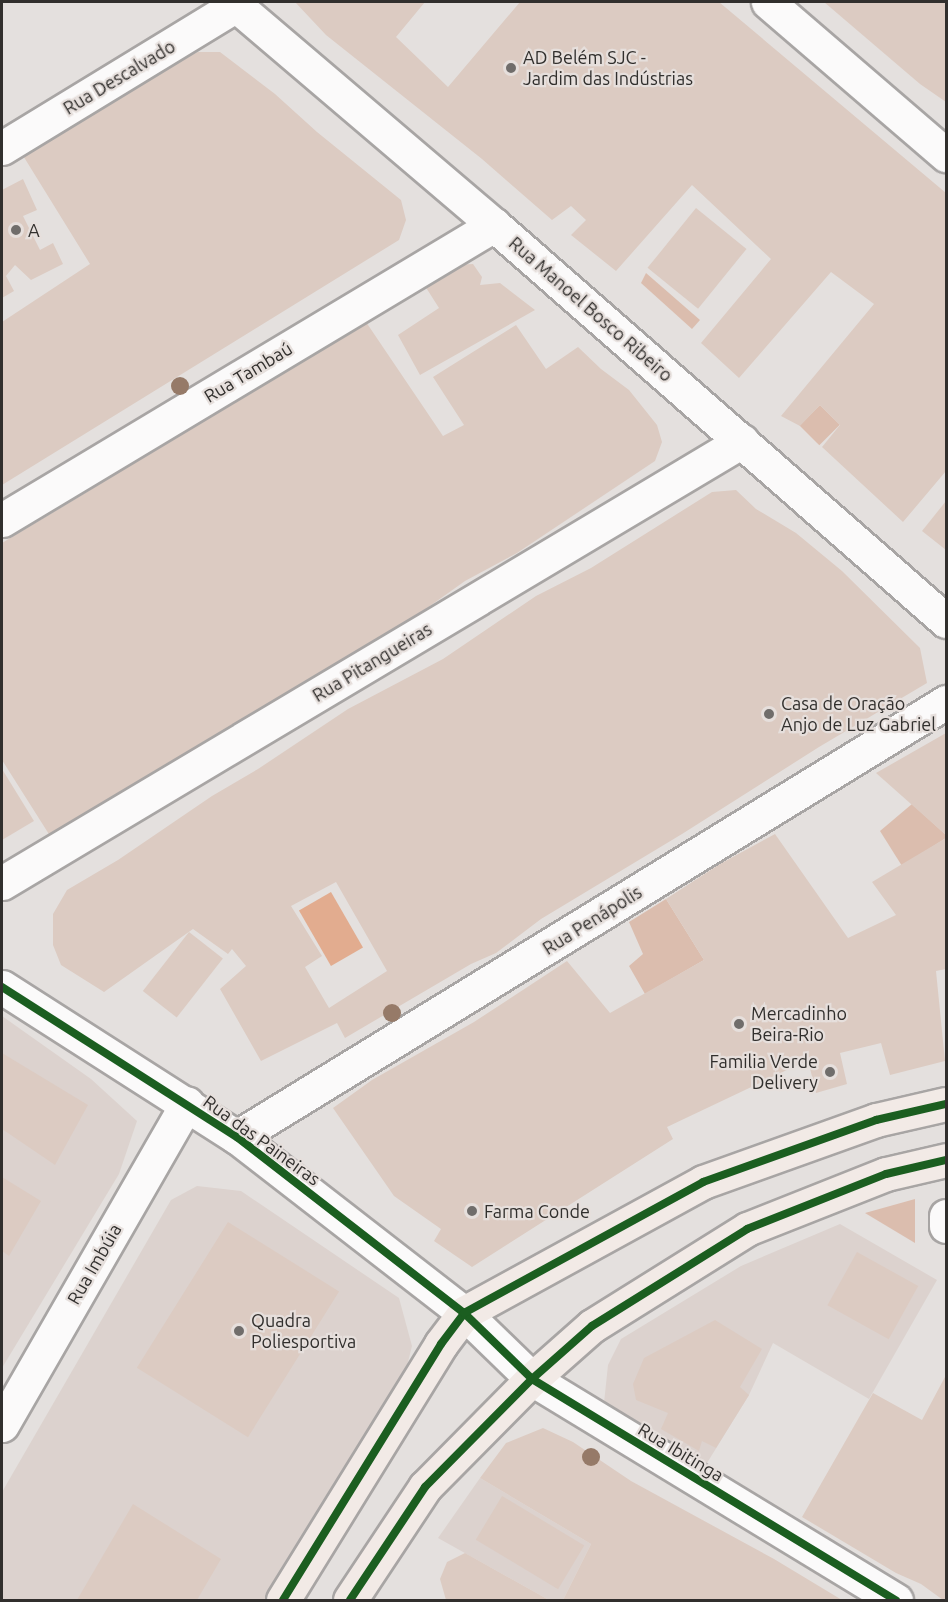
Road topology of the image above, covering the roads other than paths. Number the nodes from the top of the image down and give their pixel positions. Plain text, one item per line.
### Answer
1 (768, 2) edge
2 (234, 3) edge
3 (2, 148) edge
4 (946, 155) edge
5 (494, 225) junction
6 (742, 441) junction
7 (2, 520) edge
8 (946, 621) edge
9 (946, 702) edge
10 (2, 883) edge
11 (2, 987) edge
12 (187, 1103) junction
13 (946, 1104) edge
14 (237, 1137) junction
15 (946, 1160) edge
16 (946, 1216) edge
17 (946, 1226) edge
18 (464, 1313) junction
19 (532, 1379) junction
20 (2, 1425) edge
21 (283, 1600) edge
22 (351, 1600) edge
23 (896, 1600) edge

1 - 4 street
2 - 3 street, Rua Descalvado
2 - 5 street, Rua Manoel Bosco Ribeiro
5 - 6 street, Rua Manoel Bosco Ribeiro
5 - 7 street, Rua Tambaú
6 - 8 street, Rua Manoel Bosco Ribeiro
6 - 10 street, Rua Pitangueiras
9 - 14 street, Rua Penápolis
11 - 12 street, Rua das Paineiras
12 - 14 street, Rua das Paineiras
12 - 20 street, Rua Imbúia
13 - 18 main road
14 - 18 street, Rua das Paineiras
15 - 19 main road
16 - 17 street
18 - 19 street, Rua Ibitinga
18 - 21 main road
19 - 22 main road
19 - 23 street, Rua Ibitinga

